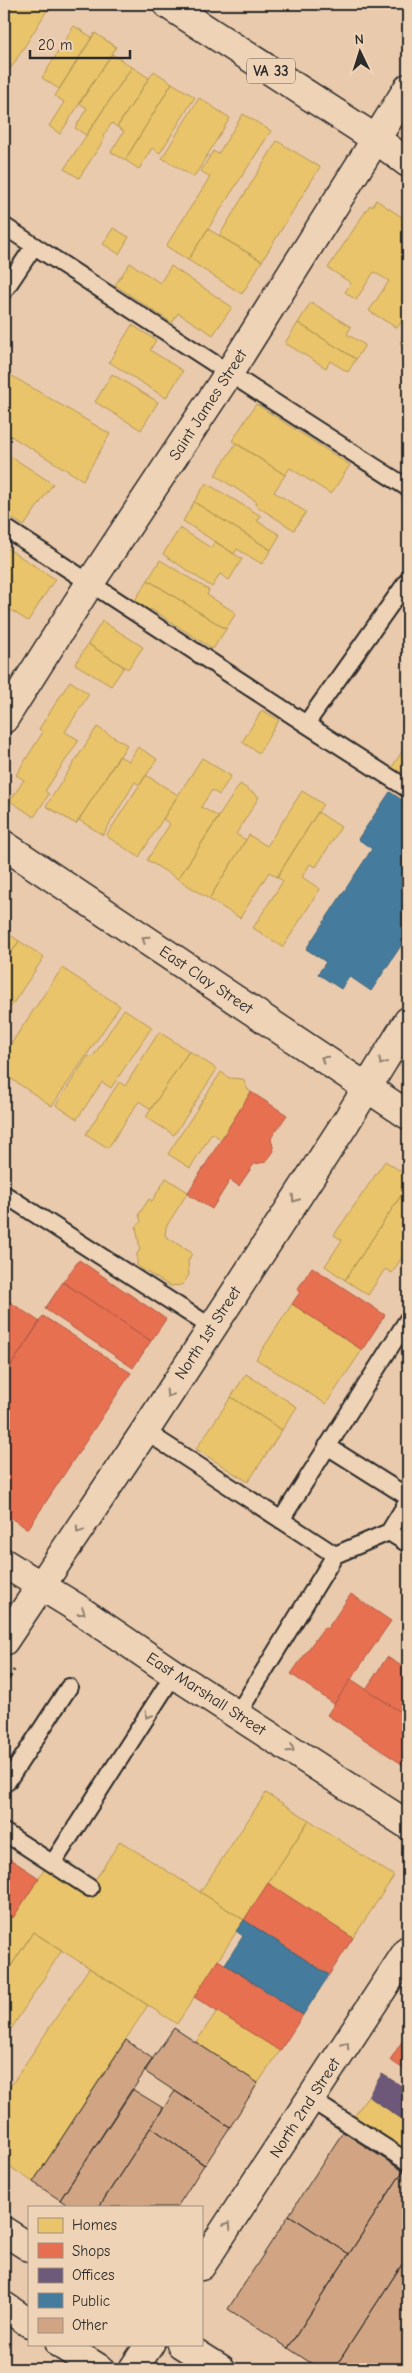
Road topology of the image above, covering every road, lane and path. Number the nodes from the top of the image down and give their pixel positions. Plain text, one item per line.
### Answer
1 (167, 4) edge
2 (408, 88) edge
3 (376, 139) junction
4 (408, 163) edge
5 (4, 226) edge
6 (34, 246) junction
7 (4, 292) edge
8 (229, 373) junction
9 (408, 488) edge
10 (4, 526) edge
11 (408, 580) edge
12 (90, 583) junction
13 (4, 719) edge
14 (306, 724) junction
15 (408, 789) edge
16 (4, 845) edge
17 (408, 1021) edge
18 (367, 1088) junction
19 (408, 1115) edge
20 (4, 1194) edge
21 (408, 1318) edge
22 (211, 1327) junction
23 (145, 1431) junction
24 (327, 1446) junction
25 (408, 1498) edge
26 (408, 1502) edge
27 (281, 1520) junction
28 (389, 1532) junction
29 (408, 1544) edge
30 (334, 1555) junction
31 (4, 1563) edge
32 (41, 1586) junction
33 (4, 1642) edge
34 (174, 1674) junction
35 (69, 1687) dead end
36 (237, 1715) junction
37 (4, 1780) edge
38 (408, 1825) edge
39 (4, 1832) edge
40 (53, 1863) junction
41 (90, 1888) dead end
42 (408, 1950) edge
43 (310, 2099) junction
44 (408, 2162) edge
45 (4, 2231) edge
46 (28, 2246) edge
47 (202, 2264) edge
48 (4, 2306) edge
49 (28, 2322) edge
50 (63, 2346) edge
51 (149, 2346) edge
52 (184, 2346) edge
53 (100, 2369) edge
54 (133, 2369) edge
55 (221, 2369) edge

1 - 3 street, VA 33
2 - 3 street, Saint James Street
3 - 4 street, VA 33
3 - 8 street, Saint James Street
5 - 6 lane
6 - 7 lane
6 - 8 lane
8 - 9 lane
8 - 12 street, Saint James Street
10 - 12 lane
11 - 14 lane
12 - 13 street, Saint James Street
12 - 14 lane
14 - 15 lane
18 -> 16 street, East Clay Street
17 -> 18 street, North 1st Street
18 - 19 street, East Clay Street
18 -> 22 street, North 1st Street
20 - 22 lane
21 - 24 lane
22 -> 23 street, North 1st Street
23 - 27 lane
23 -> 32 street, North 1st Street
24 - 25 lane
24 - 27 lane
26 - 28 lane
27 - 30 lane
28 - 29 lane
28 - 30 lane
30 - 36 lane
31 - 32 street, East Marshall Street
32 - 33 street, North 1st Street
32 -> 34 street, East Marshall Street
34 - 36 street, East Marshall Street
34 -> 40 lane
35 - 37 lane
36 -> 38 street, East Marshall Street
39 - 40 lane
40 - 41 lane
43 -> 42 street, North 2nd Street
43 - 44 lane
47 -> 43 street, North 2nd Street
45 - 46 street
48 - 49 street
50 - 53 street
51 - 54 street
52 - 55 street

